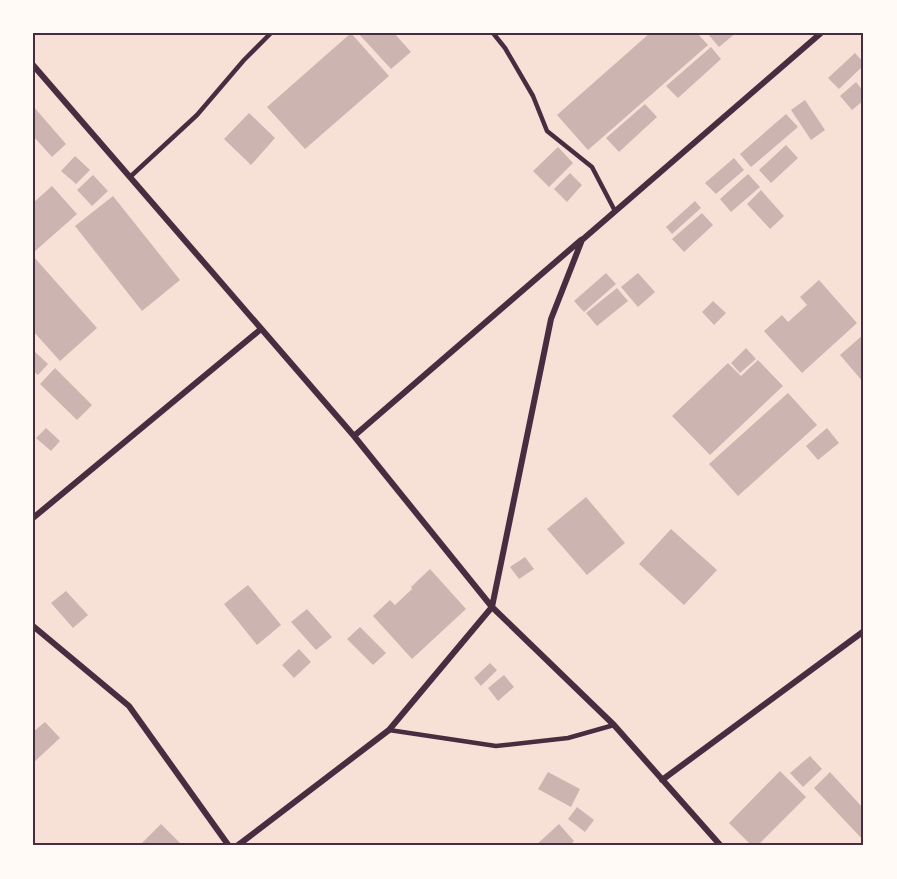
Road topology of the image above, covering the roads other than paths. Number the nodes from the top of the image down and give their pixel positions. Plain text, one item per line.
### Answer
1 (271, 33) edge
2 (493, 33) edge
3 (821, 33) edge
4 (33, 65) edge
5 (130, 177) junction
6 (615, 211) junction
7 (582, 240) junction
8 (261, 329) junction
9 (354, 436) junction
10 (33, 518) edge
11 (492, 607) junction
12 (33, 626) edge
13 (864, 631) edge
14 (614, 725) junction
15 (389, 730) junction
16 (662, 780) junction
17 (229, 846) edge
18 (237, 846) edge
19 (721, 846) edge

1 - 5 lane
2 - 6 lane
3 - 6 street
4 - 5 street
5 - 8 street
6 - 7 street
7 - 9 street
7 - 11 street
8 - 9 street
8 - 10 street
9 - 11 street
11 - 14 street
11 - 15 street
12 - 17 street
13 - 16 street
14 - 15 lane
14 - 16 street
15 - 18 street
16 - 19 street

